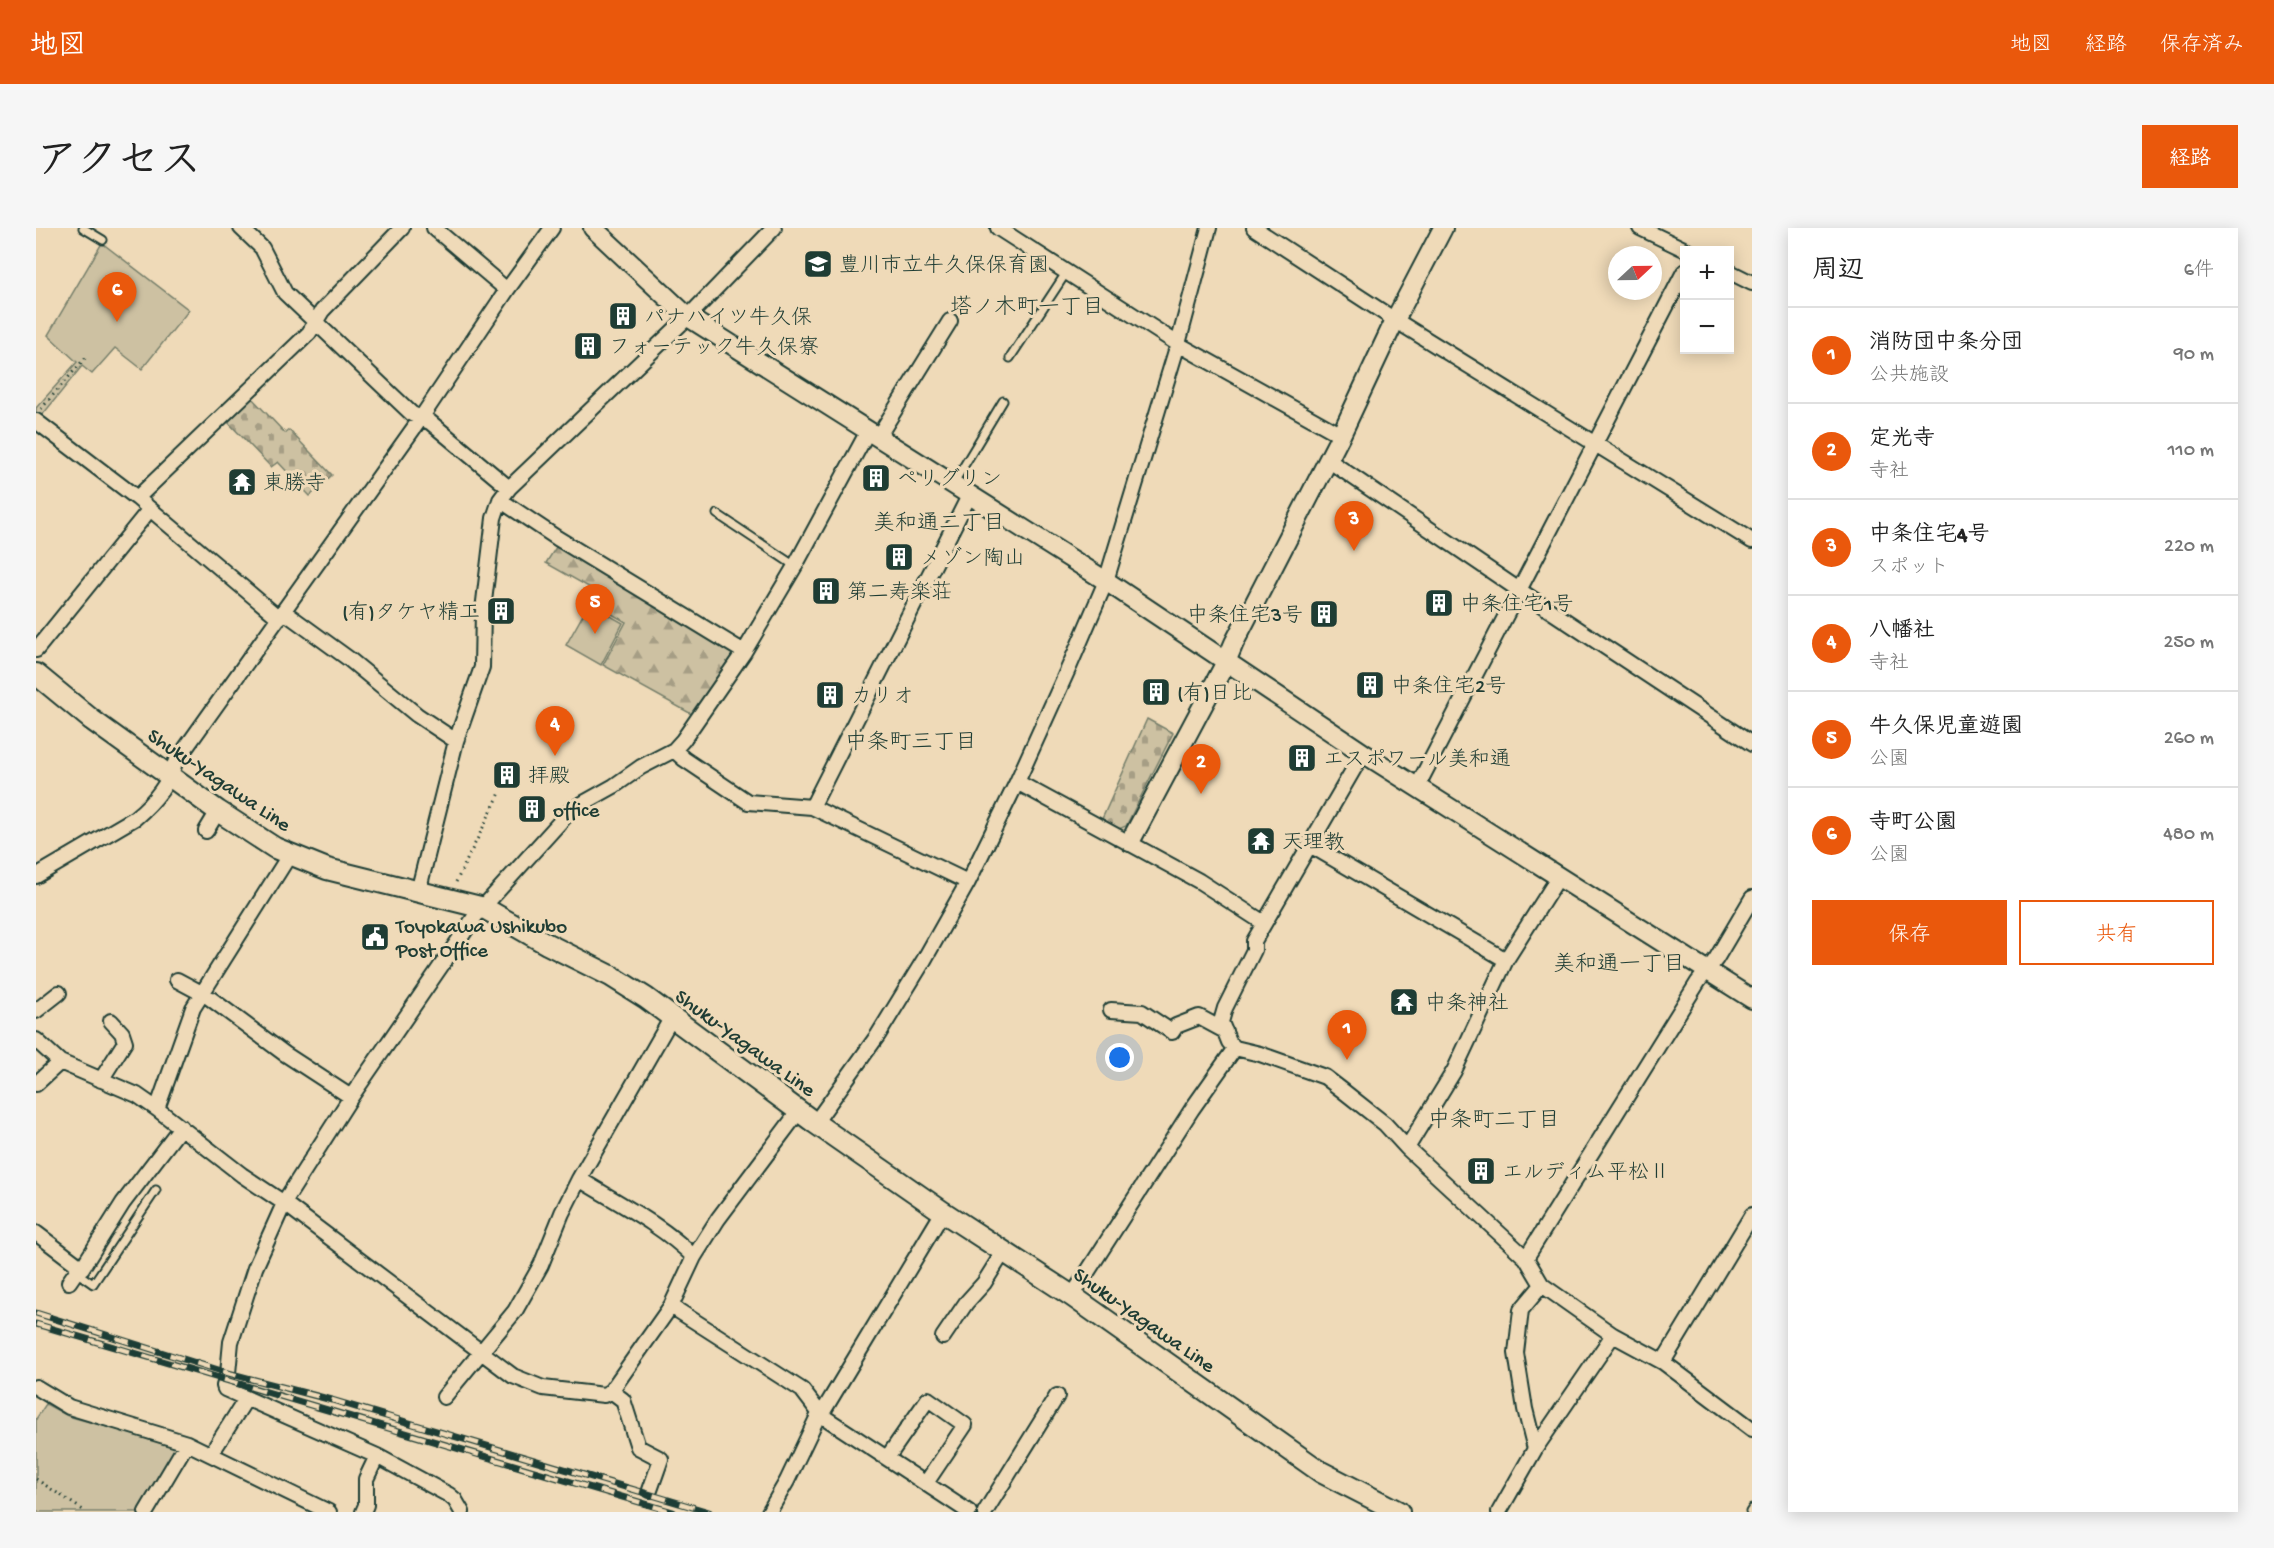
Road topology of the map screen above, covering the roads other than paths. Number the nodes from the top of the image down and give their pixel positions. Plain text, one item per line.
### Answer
1 (83, 228) edge
2 (241, 228) edge
3 (402, 228) edge
4 (434, 228) edge
5 (552, 228) edge
6 (593, 228) edge
7 (774, 228) edge
8 (998, 228) edge
9 (1209, 228) edge
10 (1254, 228) edge
11 (1443, 228) edge
12 (1640, 228) edge
13 (103, 240) dead end
14 (1680, 247) edge
15 (1066, 273) junction
16 (1734, 274) edge
17 (1680, 280) edge
18 (1752, 283) edge
19 (507, 290) junction
20 (688, 316) junction
21 (1395, 320) junction
22 (950, 321) dead end
23 (315, 322) junction
24 (1178, 344) junction
25 (1010, 358) dead end
26 (1003, 401) dead end
27 (422, 418) junction
28 (36, 421) edge
29 (873, 434) junction
30 (1341, 435) junction
31 (1595, 443) junction
32 (1328, 460) junction
33 (953, 484) junction
34 (509, 488) junction
35 (970, 494) junction
36 (137, 498) junction
37 (500, 500) junction
38 (150, 509) junction
39 (717, 514) dead end
40 (1752, 541) edge
41 (795, 566) junction
42 (1106, 581) junction
43 (1519, 590) junction
44 (281, 615) junction
45 (36, 650) edge
46 (744, 652) junction
47 (1226, 662) junction
48 (36, 674) edge
49 (456, 741) junction
50 (1752, 744) edge
51 (675, 750) junction
52 (1363, 753) junction
53 (171, 777) junction
54 (1017, 782) junction
55 (1417, 787) junction
56 (812, 807) junction
57 (218, 811) junction
58 (206, 831) dead end
59 (1130, 842) junction
60 (1310, 845) junction
61 (290, 854) junction
62 (36, 876) edge
63 (1558, 878) junction
64 (968, 882) junction
65 (418, 892) junction
66 (1752, 898) edge
67 (484, 908) junction
68 (1264, 924) junction
69 (1506, 960) junction
70 (1706, 972) junction
71 (177, 980) dead end
72 (59, 993) dead end
73 (202, 995) junction
74 (1752, 999) edge
75 (1112, 1010) dead end
76 (36, 1011) edge
77 (672, 1017) junction
78 (111, 1021) dead end
79 (1225, 1030) junction
80 (36, 1040) edge
81 (1235, 1048) junction
82 (60, 1062) junction
83 (101, 1080) junction
84 (36, 1084) edge
85 (351, 1097) junction
86 (158, 1109) junction
87 (799, 1111) junction
88 (815, 1123) junction
89 (181, 1127) junction
90 (1407, 1148) junction
91 (579, 1179) junction
92 (156, 1190) dead end
93 (284, 1203) junction
94 (943, 1212) junction
95 (1752, 1215) edge
96 (36, 1233) edge
97 (1004, 1251) junction
98 (694, 1257) junction
99 (1526, 1258) junction
100 (75, 1273) junction
101 (1542, 1285) junction
102 (1072, 1296) junction
103 (671, 1306) junction
104 (1613, 1335) junction
105 (943, 1337) dead end
106 (482, 1352) junction
107 (1663, 1362) junction
108 (36, 1387) edge
109 (611, 1391) junction
110 (1058, 1396) dead end
111 (444, 1397) dead end
112 (246, 1400) junction
113 (821, 1415) junction
114 (1752, 1429) edge
115 (187, 1443) junction
116 (1535, 1449) junction
117 (211, 1454) junction
118 (377, 1456) junction
119 (887, 1458) junction
120 (926, 1483) junction
121 (650, 1490) dead end
122 (146, 1512) edge
123 (329, 1512) edge
124 (363, 1512) edge
125 (462, 1512) edge
126 (769, 1512) edge
127 (969, 1512) edge
128 (985, 1512) edge
129 (1399, 1512) edge
130 (1499, 1512) edge

1 - 13 lane
2 - 23 street
3 - 23 street
4 - 19 street
5 - 19 street
6 - 20 street
7 - 20 street
8 - 15 street
9 - 24 street
10 - 21 street
11 - 21 street
12 - 14 street
15 - 24 street
15 - 25 lane
16 - 18 street
17 - 31 street
19 - 27 street
20 - 29 street
20 - 34 street
21 - 30 street
21 - 31 street
22 - 29 street
23 - 27 street
23 - 36 street
24 - 30 street
24 - 42 street
26 - 33 lane
27 - 34 street
27 - 44 street
28 - 36 street
29 - 33 street
29 - 41 street
30 - 32 street
31 - 40 street
31 - 43 street
32 - 43 street
32 - 47 street
33 - 35 street
34 - 37 street
35 - 42 street
35 - 56 street
36 - 38 street
37 - 46 street
37 - 49 street
38 - 44 street
38 - 45 street
39 - 41 lane
41 - 46 street
42 - 47 street
42 - 54 street
43 - 50 street
43 - 55 street
44 - 49 street
44 - 53 street
46 - 51 street
47 - 52 street
47 - 59 street
48 - 53 main road, Shuku-Yagawa Line
49 - 65 street
51 - 56 street
51 - 67 street
52 - 55 street
52 - 60 street
53 - 57 main road, Shuku-Yagawa Line
53 - 62 street
54 - 59 street
54 - 64 street
55 - 63 street
56 - 64 street
57 - 58 street
57 - 61 main road, Shuku-Yagawa Line
59 - 68 street
60 - 68 street
60 - 69 street
61 - 65 main road, Shuku-Yagawa Line
61 - 73 street
63 - 69 street
63 - 70 street
64 - 88 street
65 - 67 main road, Shuku-Yagawa Line
66 - 70 street
67 - 77 main road, Shuku-Yagawa Line
67 - 85 street
68 - 79 street
69 - 90 street
70 - 74 street
70 - 99 street
71 - 73 street
72 - 76 street
73 - 85 street
73 - 86 street
75 - 79 street
77 - 87 main road, Shuku-Yagawa Line
77 - 91 street
78 - 83 street
79 - 81 street
80 - 82 street
81 - 90 street
81 - 102 street
82 - 83 street
82 - 84 street
83 - 86 street
85 - 93 street
86 - 89 street
87 - 88 main road, Shuku-Yagawa Line
87 - 98 street
88 - 94 main road, Shuku-Yagawa Line
89 - 93 street
89 - 100 street
90 - 99 street
91 - 98 street
91 - 106 street
92 - 100 lane
93 - 106 street
93 - 112 street
94 - 97 main road, Shuku-Yagawa Line
94 - 113 street
95 - 107 street
96 - 100 street
97 - 102 main road, Shuku-Yagawa Line
97 - 105 street
98 - 103 street
99 - 101 street
101 - 104 street
101 - 116 street
102 - 129 main road, Shuku-Yagawa Line
103 - 109 street
103 - 113 street
104 - 107 street
104 - 116 street
106 - 109 street
106 - 111 street
107 - 114 street
108 - 115 street
109 - 121 street
110 - 128 street
112 - 117 street
112 - 118 street
113 - 119 street
113 - 126 street
115 - 117 street
115 - 122 street
116 - 130 street
117 - 123 street
118 - 124 street
118 - 125 street
119 - 120 street
119 - 120 street
120 - 127 street

